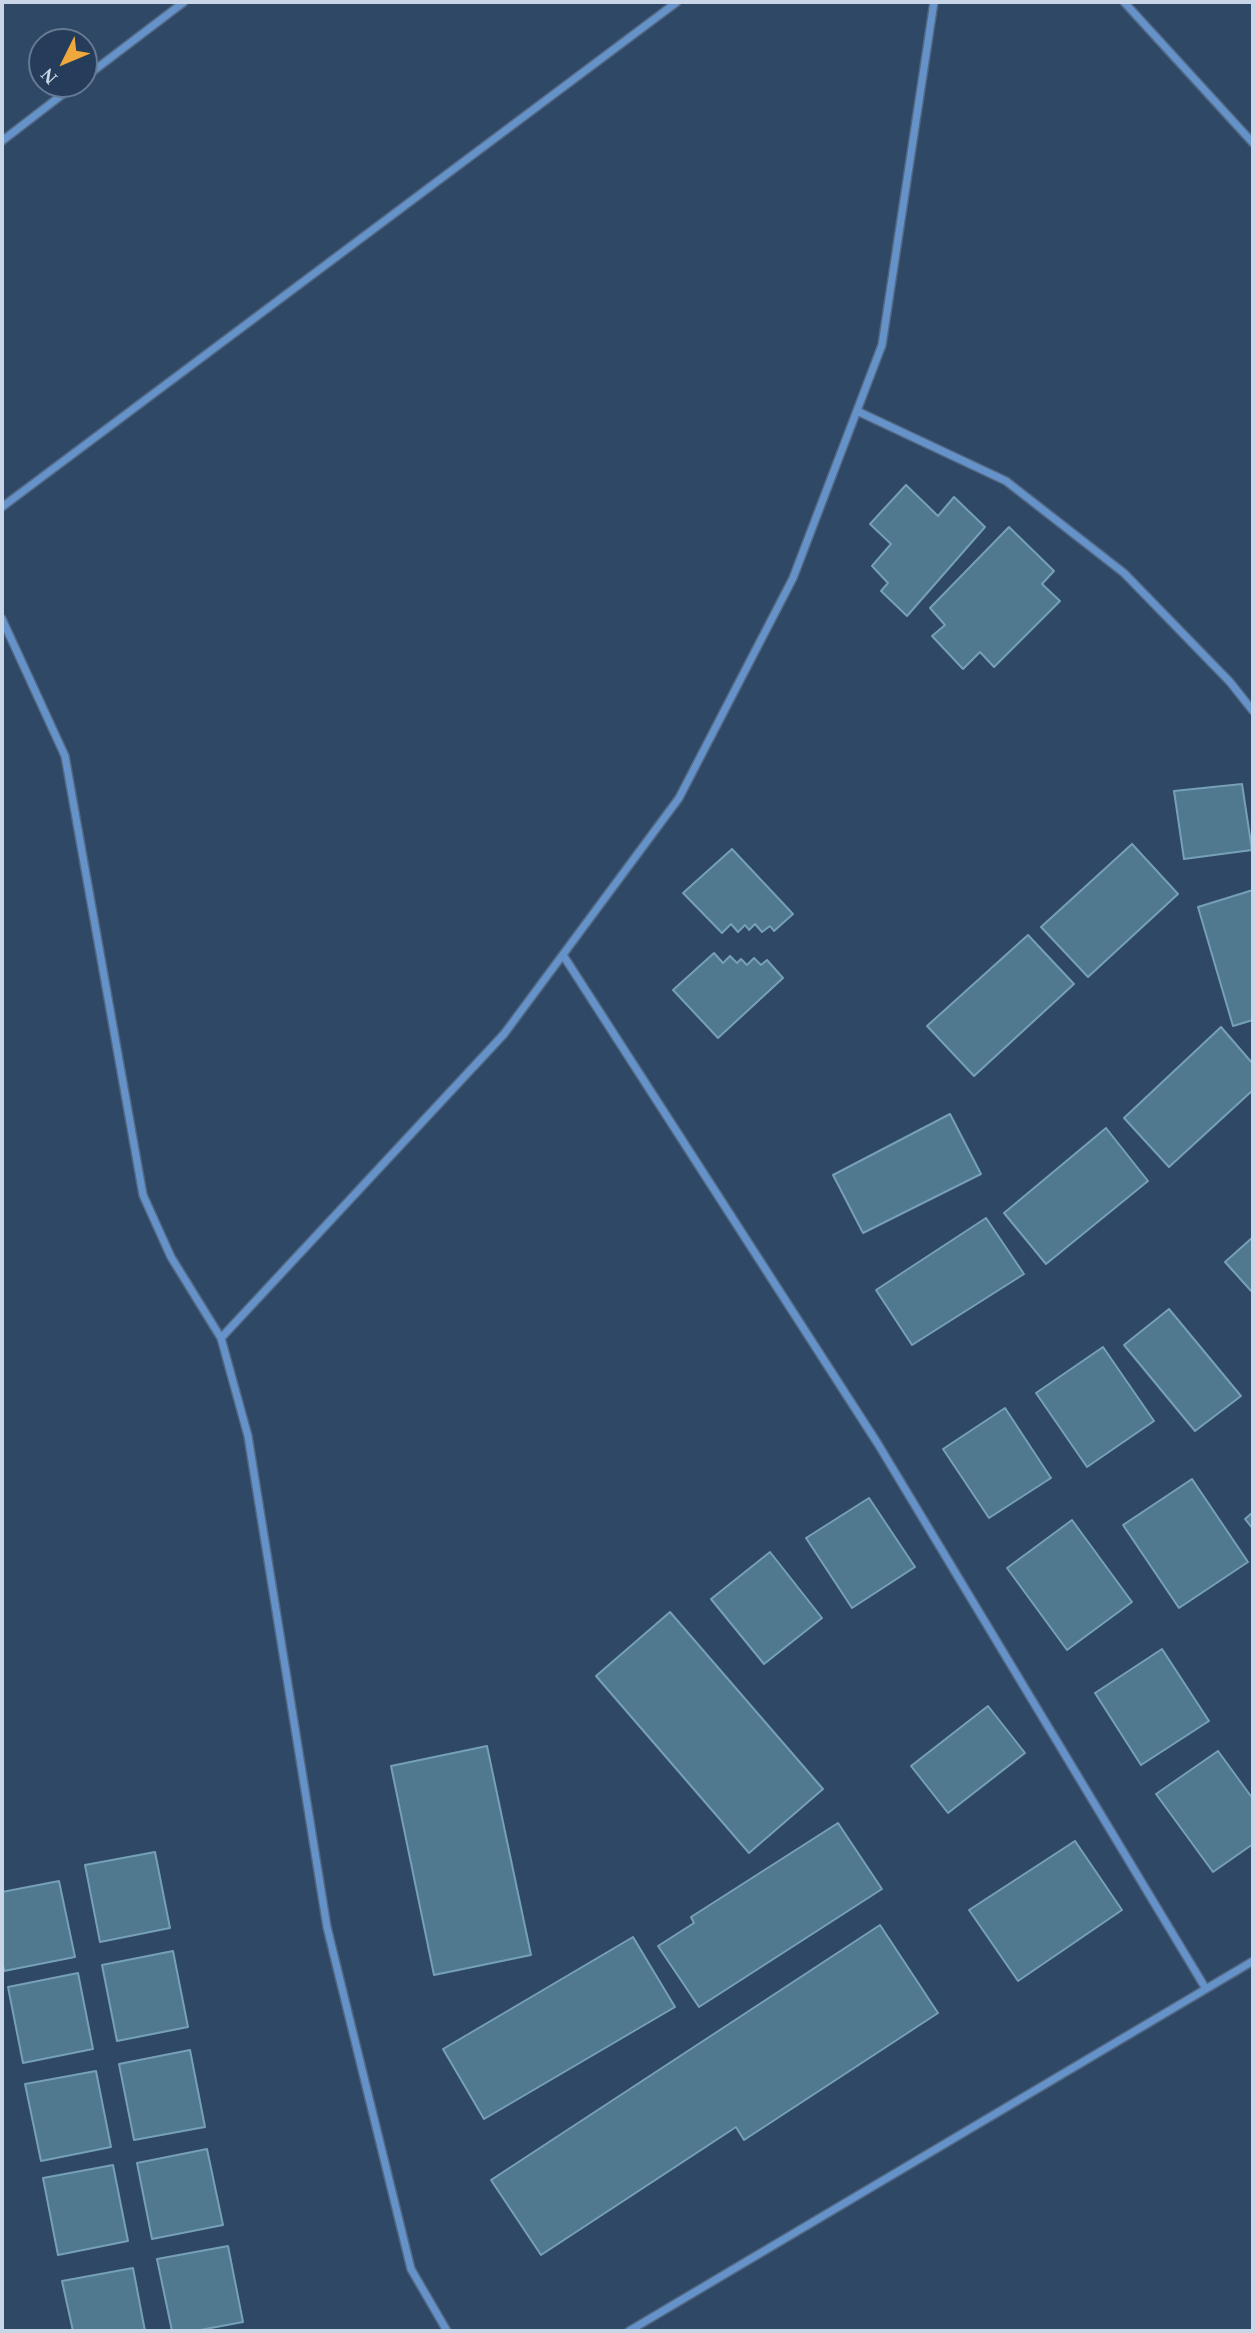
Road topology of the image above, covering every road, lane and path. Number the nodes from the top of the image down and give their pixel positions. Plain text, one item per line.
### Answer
1 (184, 2) edge
2 (677, 2) edge
3 (934, 2) edge
4 (1124, 2) edge
5 (98, 67) edge
6 (58, 98) edge
7 (2, 141) edge
8 (1253, 143) edge
9 (857, 411) junction
10 (2, 507) edge
11 (2, 619) edge
12 (1253, 711) edge
13 (563, 955) junction
14 (221, 1338) junction
15 (1253, 1961) edge
16 (1206, 1989) junction
17 (447, 2331) edge
18 (629, 2331) edge

1 - 5 street
2 - 10 street
3 - 9 street
4 - 8 street
6 - 7 street
9 - 12 street
9 - 13 street
11 - 14 street
13 - 14 street
13 - 16 street
14 - 17 street
15 - 16 street
16 - 18 street

